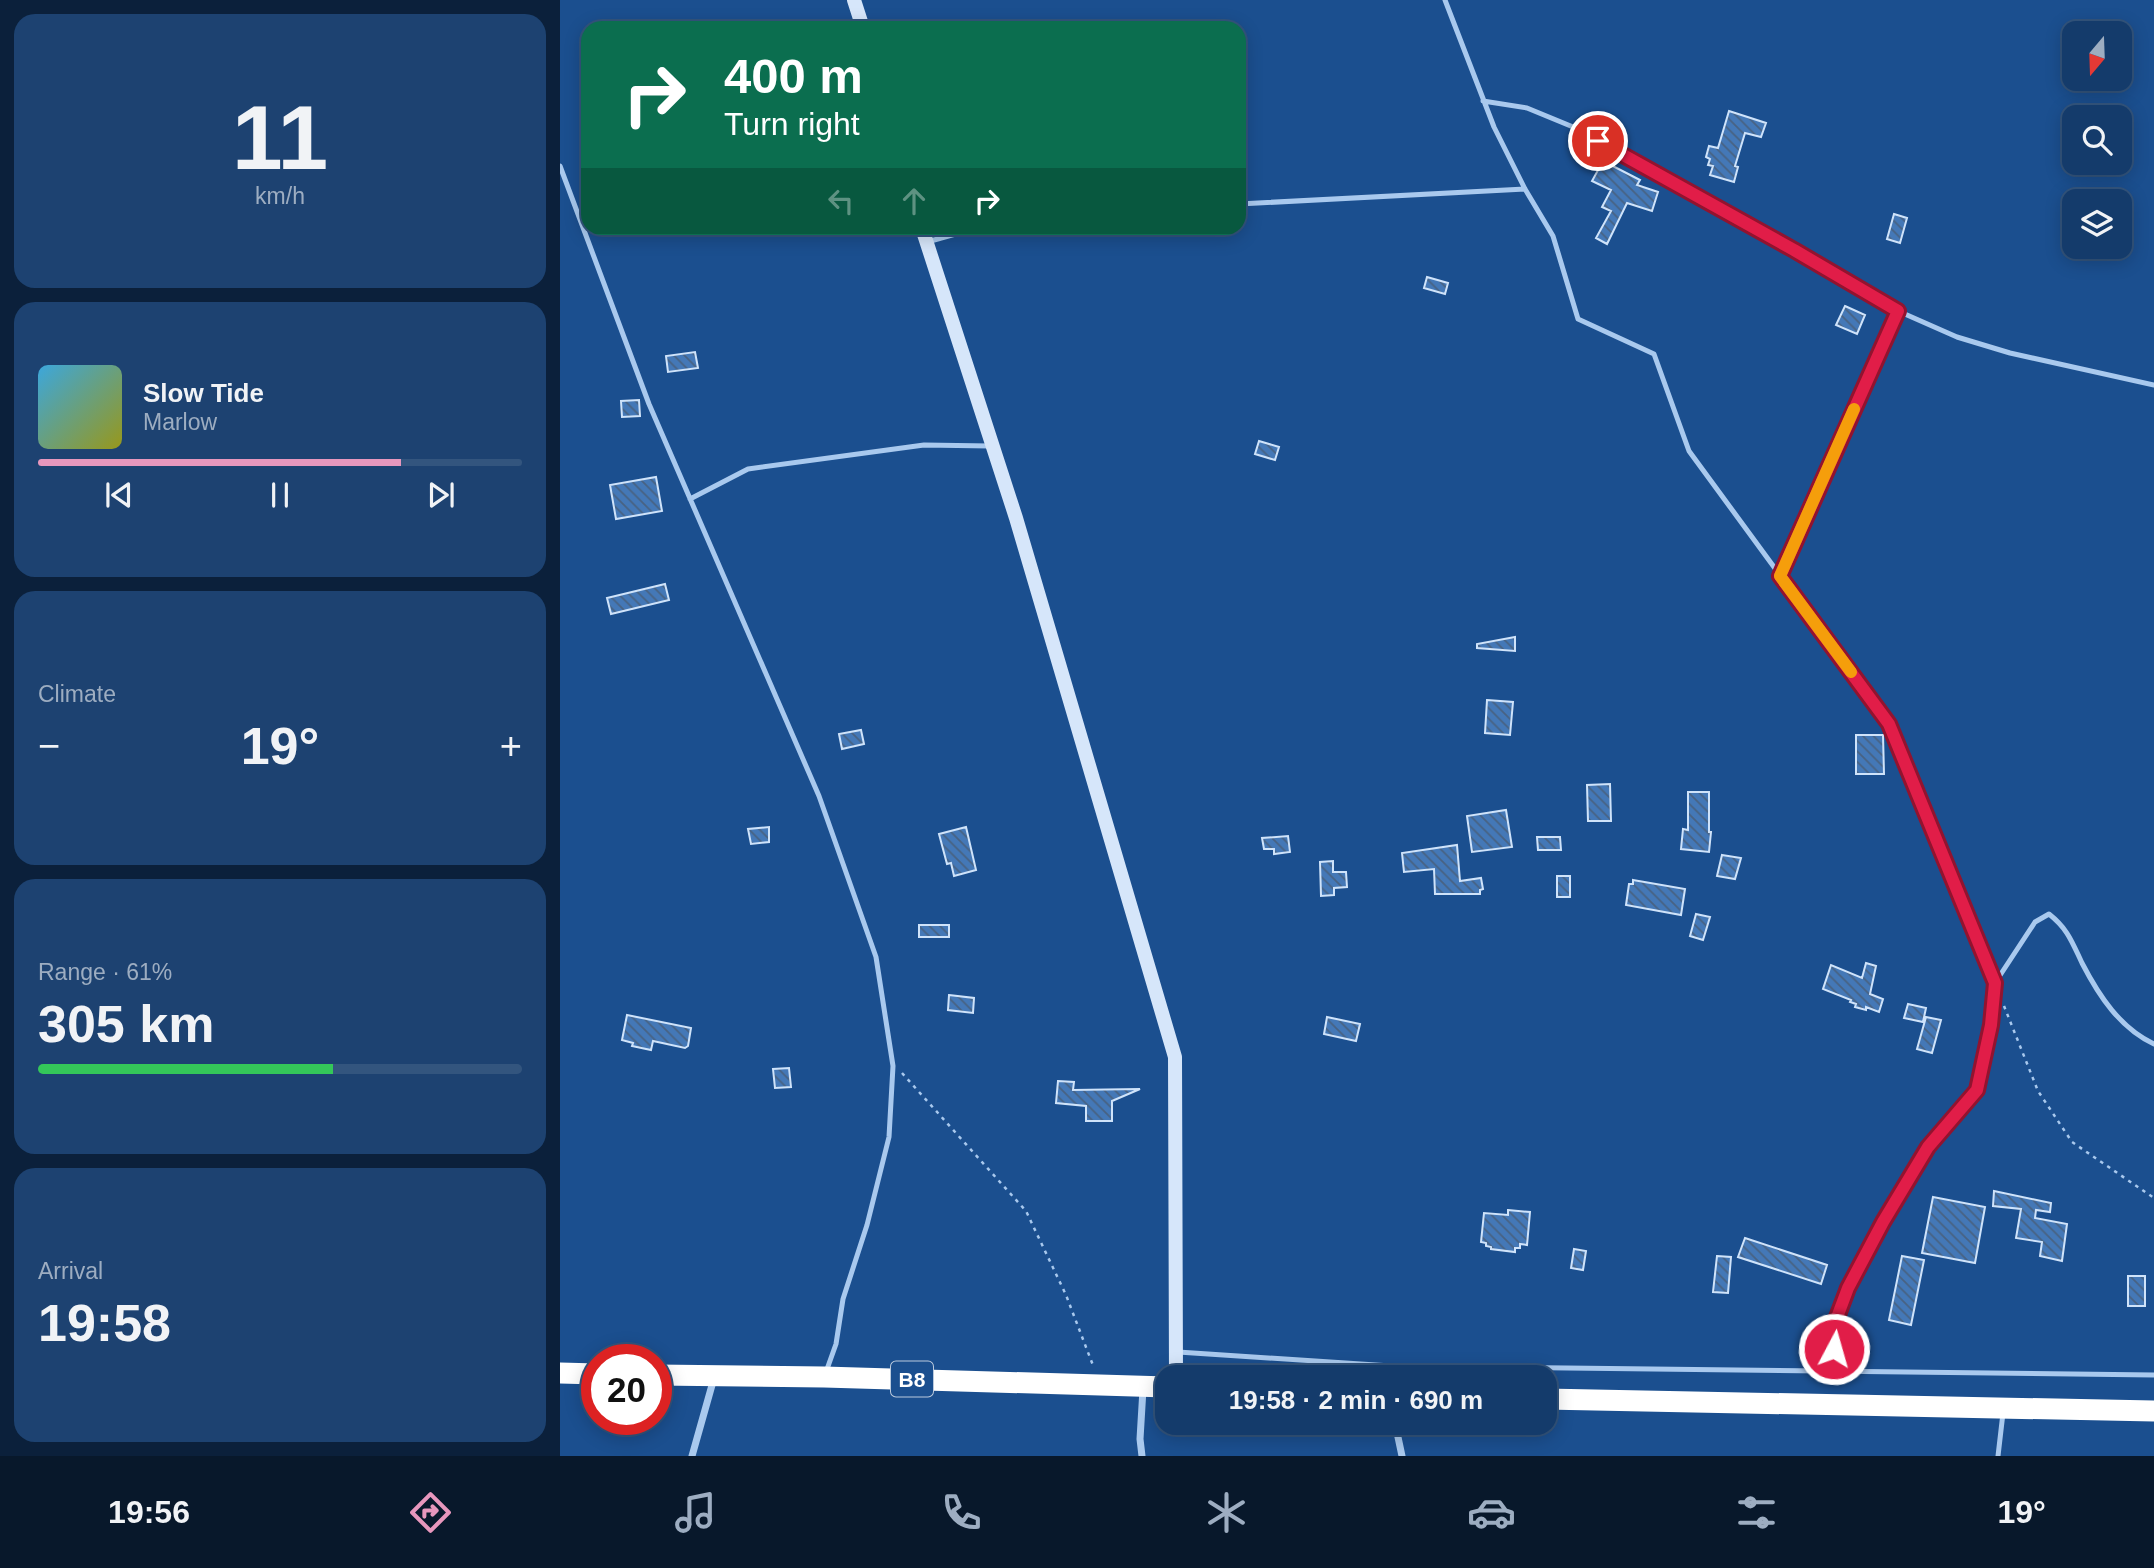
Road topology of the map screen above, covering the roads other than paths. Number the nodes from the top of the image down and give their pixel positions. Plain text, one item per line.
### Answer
1 (854, 0) edge
2 (1445, 0) edge
3 (861, 21) edge
4 (1483, 101) junction
5 (560, 166) edge
6 (1525, 189) junction
7 (1246, 204) edge
8 (581, 222) edge
9 (586, 235) edge
10 (924, 235) edge
11 (1898, 311) junction
12 (2154, 385) edge
13 (993, 446) junction
14 (690, 499) junction
15 (1780, 576) junction
16 (1995, 983) junction
17 (2154, 1044) edge
18 (1176, 1352) junction
19 (1176, 1365) edge
20 (1835, 1370) junction
21 (560, 1373) edge
22 (581, 1374) edge
23 (2154, 1375) edge
24 (672, 1376) edge
25 (714, 1377) junction
26 (824, 1377) junction
27 (1143, 1385) junction
28 (1155, 1386) edge
29 (1557, 1399) edge
30 (2004, 1407) junction
31 (2154, 1411) edge
32 (1398, 1435) edge
33 (692, 1456) edge
34 (1142, 1456) edge
35 (1402, 1456) edge
36 (1998, 1456) edge

1 - 3 main road
2 - 4 lane
4 - 6 lane
4 - 11 lane
5 - 8 lane
6 - 7 lane
6 - 15 lane
9 - 14 lane
10 - 13 main road
11 - 12 lane
11 - 15 lane
13 - 14 lane
13 - 18 main road
14 - 26 lane
15 - 16 lane
16 - 17 lane
16 - 20 lane
18 - 19 main road
18 - 20 lane
20 - 23 lane
21 - 22 highway
24 - 25 highway, B8
25 - 26 highway, B8
25 - 33 street
26 - 27 highway, B8
27 - 28 highway, B8
27 - 34 street
29 - 30 highway
30 - 31 highway
30 - 36 lane
32 - 35 street

